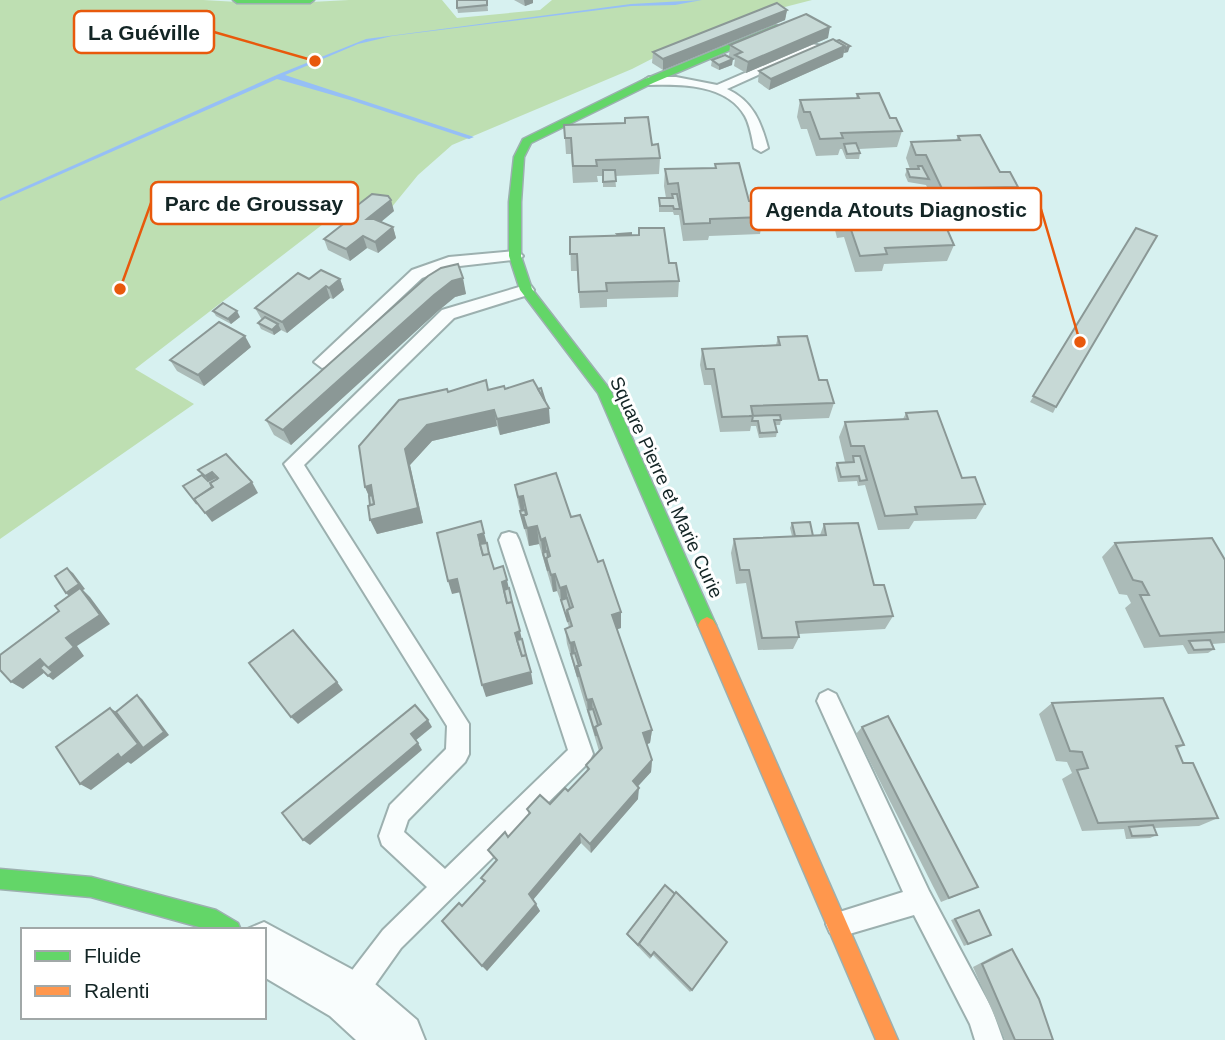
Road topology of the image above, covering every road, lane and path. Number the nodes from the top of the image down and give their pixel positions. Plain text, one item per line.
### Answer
1 (237, 0) edge
2 (310, 0) edge
3 (787, 23) edge
4 (816, 46) edge
5 (649, 81) junction
6 (719, 88) junction
7 (761, 148) dead end
8 (515, 256) junction
9 (526, 290) junction
10 (322, 362) dead end
11 (509, 540) dead end
12 (828, 701) dead end
13 (0, 878) edge
14 (446, 887) junction
15 (920, 900) junction
16 (839, 924) junction
17 (228, 928) edge
18 (266, 949) edge
19 (349, 997) junction
20 (397, 1040) edge
21 (887, 1040) edge
22 (989, 1040) edge

1 - 2 street
3 - 5 street, Square Pierre et Marie Curie
4 - 6 lane
5 - 6 lane
5 - 8 street, Square Pierre et Marie Curie
6 - 7 lane
8 - 9 street, Square Pierre et Marie Curie
8 - 10 lane
9 - 14 lane
9 - 16 street, Square Pierre et Marie Curie
11 - 14 lane
12 - 15 lane
13 - 17 street
14 - 19 lane
15 - 16 lane
15 - 22 lane
16 - 21 street, Square Pierre et Marie Curie
18 - 19 street
19 - 20 street

